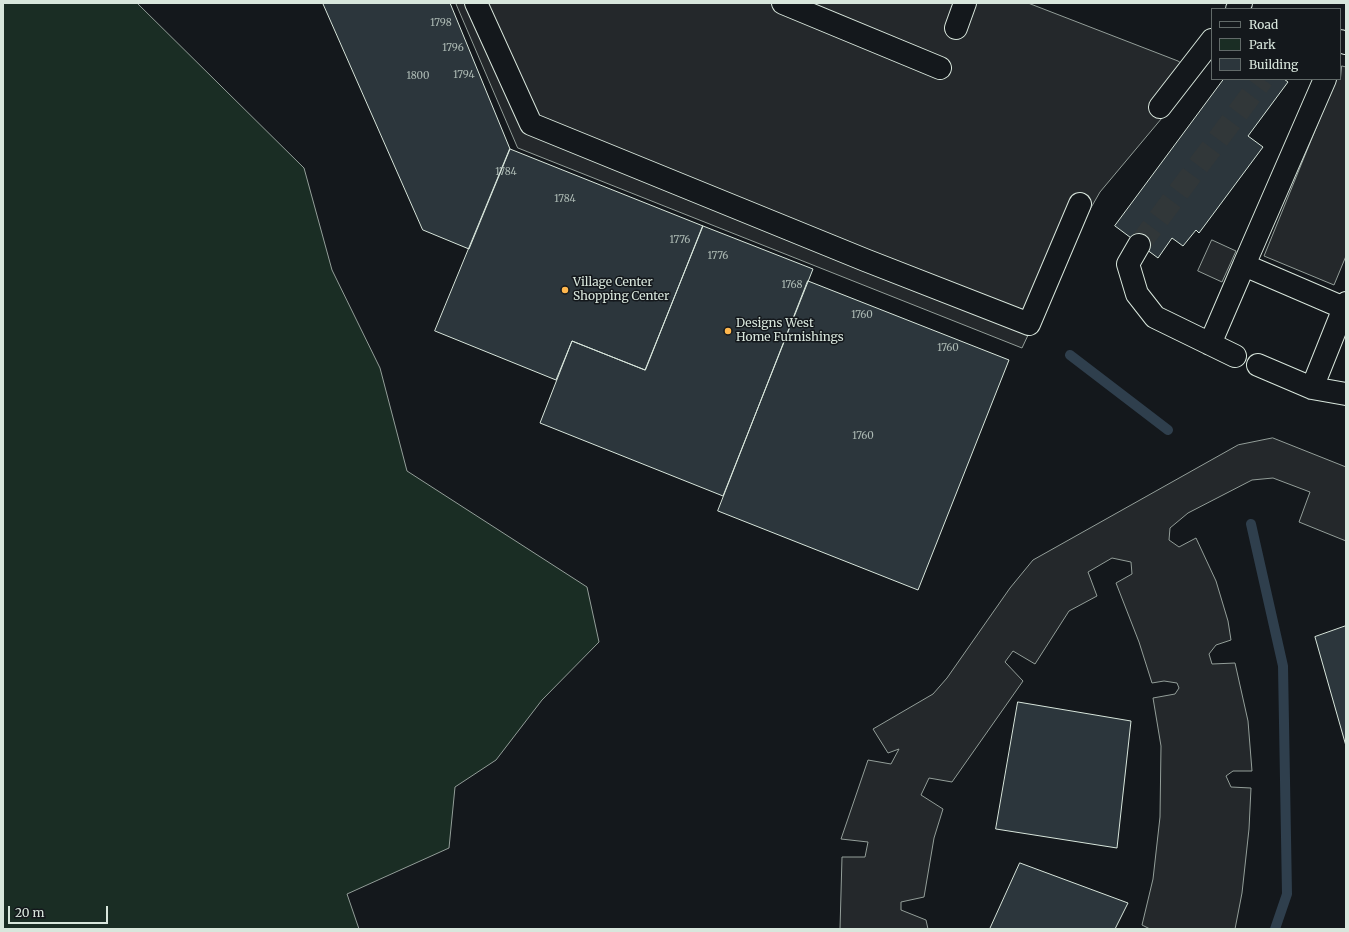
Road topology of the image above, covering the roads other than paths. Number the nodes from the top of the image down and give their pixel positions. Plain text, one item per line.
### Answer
1 (476, 3) edge
2 (783, 3) edge
3 (966, 3) edge
4 (956, 28) dead end
5 (1211, 41) edge
6 (940, 68) dead end
7 (1325, 80) edge
8 (1160, 107) dead end
9 (1080, 204) dead end
10 (1139, 244) tunnel mouth
11 (1244, 265) junction
12 (1345, 305) edge
13 (1210, 344) junction
14 (1235, 356) dead end
15 (1258, 365) dead end
16 (1312, 388) junction
17 (1346, 394) edge

1 - 9 lane
2 - 6 lane
3 - 4 lane
5 - 8 lane
7 - 11 lane
10 - 13 lane
11 - 12 lane
11 - 13 lane
12 - 16 lane
13 - 14 lane
15 - 16 lane
16 - 17 lane

